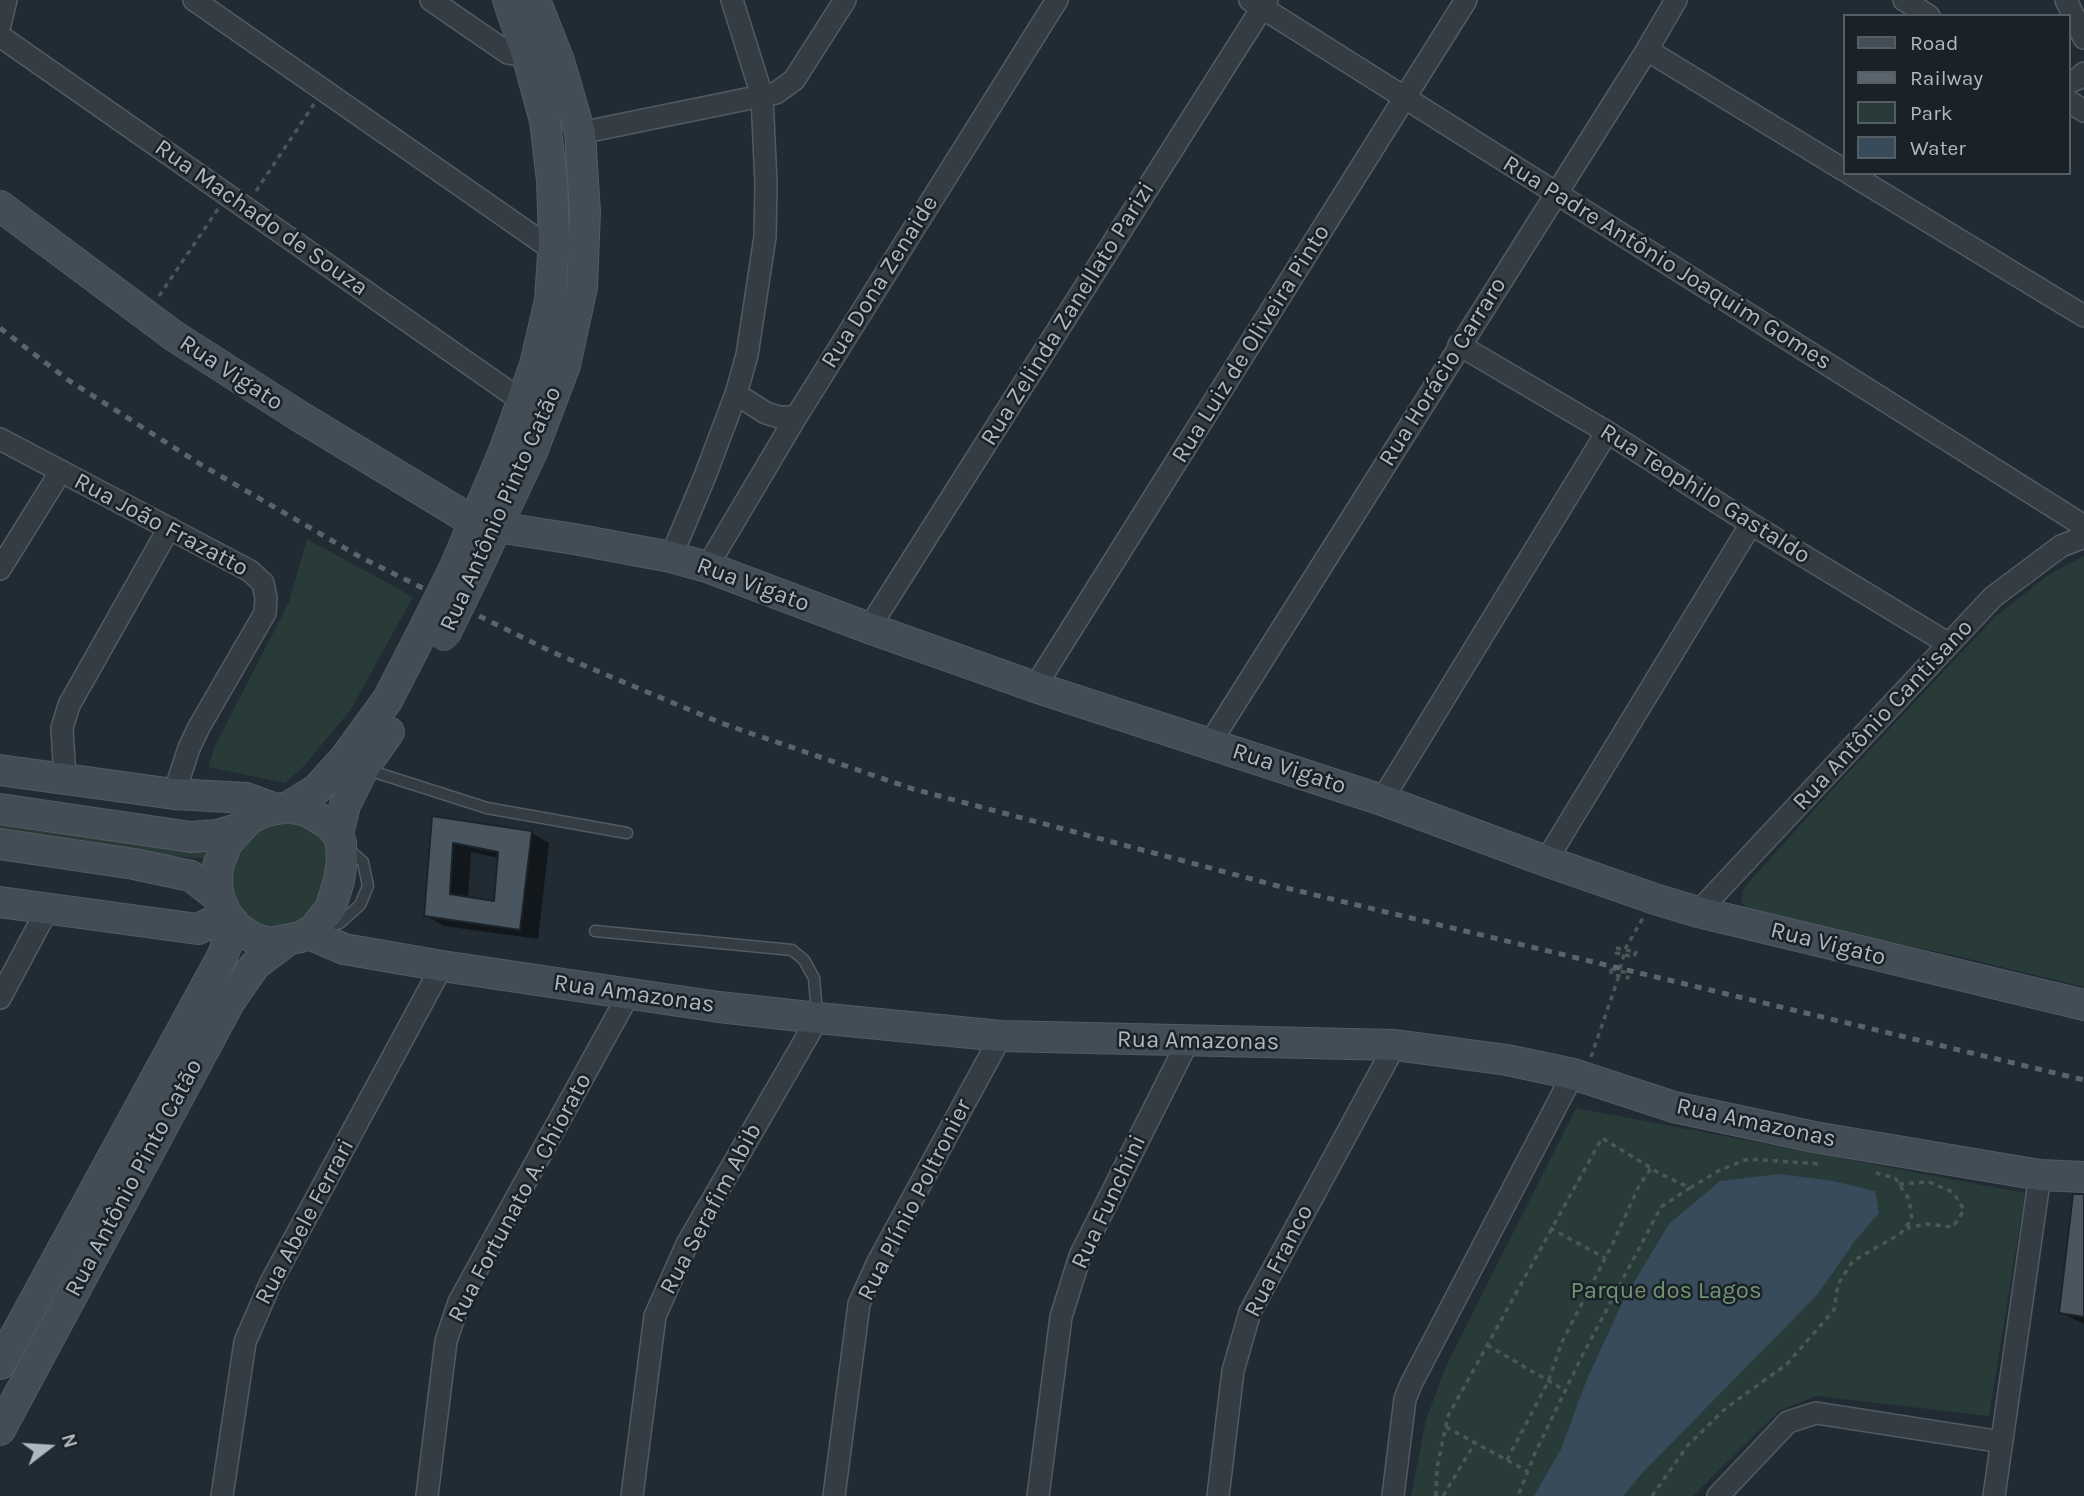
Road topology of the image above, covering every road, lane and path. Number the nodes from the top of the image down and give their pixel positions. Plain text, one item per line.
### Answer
1 (6, 0) edge
2 (194, 0) edge
3 (432, 0) edge
4 (508, 0) edge
5 (535, 0) edge
6 (733, 0) edge
7 (845, 0) edge
8 (1057, 0) edge
9 (1466, 0) edge
10 (1676, 0) edge
11 (1904, 0) edge
12 (2066, 0) edge
13 (1260, 3) edge
14 (1927, 14) edge
15 (0, 25) edge
16 (0, 36) edge
17 (2084, 38) edge
18 (1647, 50) junction
19 (528, 58) junction
20 (559, 61) junction
21 (2084, 72) edge
22 (2070, 82) edge
23 (324, 90) junction
24 (762, 96) junction
25 (1405, 98) junction
26 (580, 133) junction
27 (1842, 169) edge
28 (1852, 175) edge
29 (1557, 194) junction
30 (236, 201) junction
31 (0, 206) edge
32 (553, 250) junction
33 (146, 315) junction
34 (2084, 316) edge
35 (1459, 345) junction
36 (736, 394) junction
37 (522, 401) junction
38 (796, 417) junction
39 (1607, 432) junction
40 (0, 439) edge
41 (61, 471) junction
42 (1751, 524) junction
43 (485, 525) junction
44 (2084, 526) edge
45 (169, 528) junction
46 (2084, 537) edge
47 (671, 557) junction
48 (707, 566) junction
49 (0, 569) edge
50 (869, 628) junction
51 (435, 632) junction
52 (1950, 644) junction
53 (1035, 687) junction
54 (1210, 743) junction
55 (363, 769) junction
56 (0, 770) edge
57 (65, 779) junction
58 (174, 794) junction
59 (1382, 800) junction
60 (0, 809) edge
61 (263, 816) junction
62 (627, 833) dead end
63 (339, 838) junction
64 (0, 844) edge
65 (1546, 861) junction
66 (1655, 899) junction
67 (0, 902) edge
68 (48, 908) junction
69 (227, 912) junction
70 (1698, 912) junction
71 (595, 931) dead end
72 (302, 935) junction
73 (442, 966) junction
74 (630, 992) junction
75 (0, 998) edge
76 (2084, 1005) edge
77 (818, 1018) junction
78 (1001, 1036) junction
79 (1188, 1041) junction
80 (1395, 1045) junction
81 (1579, 1076) junction
82 (1828, 1165) dead end
83 (1651, 1168) junction
84 (1874, 1173) dead end
85 (2040, 1175) junction
86 (2084, 1177) edge
87 (1899, 1185) junction
88 (1689, 1188) junction
89 (1550, 1228) junction
90 (1905, 1229) junction
91 (1605, 1258) junction
92 (1486, 1345) junction
93 (0, 1364) edge
94 (1548, 1381) junction
95 (1566, 1391) junction
96 (1446, 1427) junction
97 (0, 1430) edge
98 (2002, 1442) junction
99 (1475, 1443) junction
100 (1507, 1460) junction
101 (1527, 1471) junction
102 (222, 1496) edge
103 (427, 1496) edge
104 (632, 1496) edge
105 (834, 1496) edge
106 (1038, 1496) edge
107 (1217, 1496) edge
108 (1393, 1496) edge
109 (1436, 1496) edge
110 (1443, 1496) edge
111 (1518, 1496) edge
112 (1652, 1496) edge
113 (1718, 1496) edge
114 (1994, 1496) edge

1 - 15 street
2 - 23 street
3 - 19 street
4 - 19 street, Rua Antônio Pinto Catão
5 - 20 street, Rua Antônio Pinto Catão
6 - 24 street
7 - 24 street
8 - 38 street, Rua Dona Zenaide
9 - 25 street, Rua Luiz de Oliveira Pinto
10 - 18 street, Rua Horácio Carraro
11 - 14 street
12 - 17 street
13 - 25 street, Rua Padre Antônio Joaquim Gomes
13 - 50 street, Rua Zelinda Zanellato Parizi
16 - 30 street, Rua Machado de Souza
18 - 27 street
18 - 29 street, Rua Horácio Carraro
19 - 20 street
19 - 32 street, Rua Antônio Pinto Catão
20 - 26 street, Rua Antônio Pinto Catão
21 - 22 street
23 - 30 path
23 - 32 street
24 - 26 street
24 - 36 street
25 - 29 street, Rua Padre Antônio Joaquim Gomes
25 - 53 street, Rua Luiz de Oliveira Pinto
26 - 43 street, Rua Antônio Pinto Catão
28 - 34 street
29 - 35 street, Rua Horácio Carraro
29 - 44 street, Rua Padre Antônio Joaquim Gomes
30 - 33 path
30 - 37 street, Rua Machado de Souza
31 - 33 street, Rua Vigato
32 - 37 street, Rua Antônio Pinto Catão
33 - 43 street, Rua Vigato
35 - 39 street, Rua Teophilo Gastaldo
35 - 54 street, Rua Horácio Carraro
36 - 38 street
36 - 47 street
37 - 43 street, Rua Antônio Pinto Catão
38 - 48 street, Rua Dona Zenaide
39 - 42 street, Rua Teophilo Gastaldo
39 - 59 street
40 - 41 street, Rua João Frazatto
41 - 45 street, Rua João Frazatto
41 - 49 street
42 - 52 street, Rua Teophilo Gastaldo
42 - 65 street
43 - 47 street, Rua Vigato
43 - 51 street, Rua Antônio Pinto Catão, bridge
45 - 57 street
45 - 58 street, Rua João Frazatto
46 - 52 street, Rua Antônio Cantisano
47 - 48 street, Rua Vigato
48 - 50 street, Rua Vigato
50 - 53 street, Rua Vigato
51 - 55 street, Rua Antônio Pinto Catão
51 - 61 street, Rua Antônio Pinto Catão
52 - 70 street, Rua Antônio Cantisano
53 - 54 street, Rua Vigato
54 - 59 street, Rua Vigato
55 - 62 lane
55 - 63 street, Rua Antônio Pinto Catão
56 - 57 street
57 - 58 street
58 - 61 street
59 - 65 street, Rua Vigato
60 - 61 street
61 - 63 street
61 - 69 street
63 - 72 street
64 - 69 street
65 - 66 street, Rua Vigato
66 - 70 street, Rua Vigato
66 - 81 path
67 - 68 street
68 - 69 street
68 - 75 street
69 - 72 street
69 - 93 street, Rua Antônio Pinto Catão
70 - 76 street, Rua Vigato
71 - 77 lane
72 - 73 street, Rua Amazonas
72 - 97 street, Rua Antônio Pinto Catão
73 - 74 street, Rua Amazonas
73 - 102 street, Rua Abele Ferrari
74 - 77 street, Rua Amazonas
74 - 103 street, Rua Fortunato A. Chiorato
77 - 78 street, Rua Amazonas
77 - 104 street, Rua Serafim Abib
78 - 79 street, Rua Amazonas
78 - 105 street, Rua Plínio Poltronier
79 - 80 street, Rua Amazonas
79 - 106 street, Rua Funchini
80 - 81 street, Rua Amazonas
80 - 107 street, Rua Franco
81 - 85 street, Rua Amazonas
81 - 108 street
82 - 88 path
83 - 88 path
83 - 89 path
83 - 91 path
84 - 87 path
85 - 86 street, Rua Amazonas
85 - 98 street
87 - 90 path
87 - 90 path
88 - 95 path
89 - 91 path
89 - 92 path
90 - 112 path
91 - 94 path
92 - 94 path
92 - 96 path
94 - 95 path
94 - 100 path
95 - 101 path
96 - 99 path
96 - 109 path
98 - 113 street
98 - 114 street
99 - 100 path
99 - 110 path
100 - 101 path
101 - 111 path

